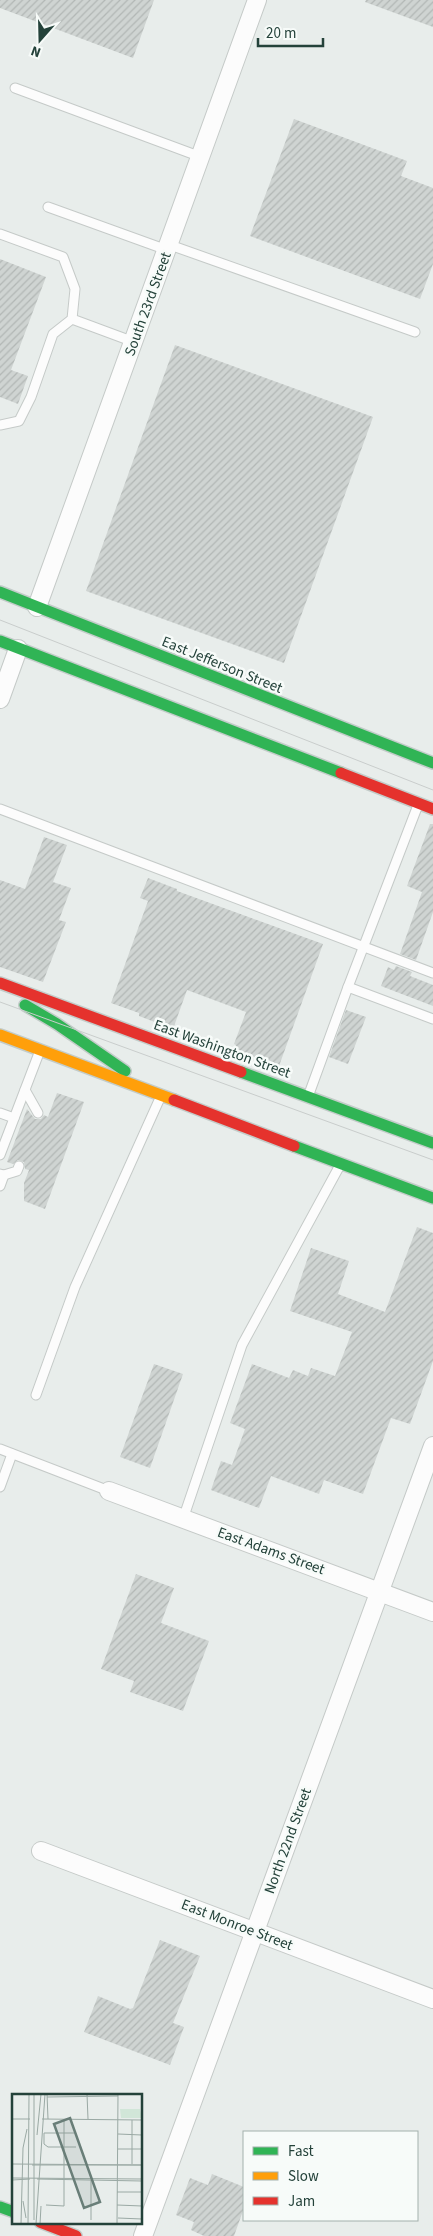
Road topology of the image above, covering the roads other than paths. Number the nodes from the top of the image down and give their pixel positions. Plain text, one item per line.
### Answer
1 (257, 0) edge
2 (14, 88) dead end
3 (201, 157) junction
4 (48, 207) dead end
5 (0, 234) edge
6 (169, 248) junction
7 (72, 319) junction
8 (414, 332) dead end
9 (134, 342) junction
10 (0, 425) edge
11 (0, 592) edge
12 (36, 606) junction
13 (0, 641) edge
14 (18, 649) junction
15 (0, 698) edge
16 (433, 763) edge
17 (418, 804) junction
18 (0, 809) edge
19 (433, 809) edge
20 (363, 946) junction
21 (433, 973) edge
22 (0, 983) edge
23 (348, 987) junction
24 (0, 990) edge
25 (433, 1019) edge
26 (0, 1035) edge
27 (40, 1050) junction
28 (25, 1090) junction
29 (161, 1096) junction
30 (308, 1097) junction
31 (0, 1113) edge
32 (38, 1113) dead end
33 (14, 1118) junction
34 (433, 1143) edge
35 (0, 1155) edge
36 (340, 1164) junction
37 (19, 1166) dead end
38 (2, 1174) edge
39 (0, 1186) edge
40 (433, 1198) edge
41 (36, 1395) dead end
42 (0, 1450) edge
43 (432, 1451) edge
44 (12, 1454) junction
45 (0, 1487) edge
46 (109, 1491) joint
47 (183, 1519) junction
48 (380, 1592) junction
49 (433, 1612) edge
50 (40, 1851) dead end
51 (255, 1932) junction
52 (433, 1999) edge
53 (0, 2207) edge
54 (12, 2211) edge
55 (45, 2224) edge
56 (76, 2236) edge
57 (143, 2236) edge

1 - 3 street, South 23rd Street
2 - 3 lane
3 - 6 street, South 23rd Street
4 - 6 lane
5 - 7 lane
6 - 8 lane
6 - 9 street, South 23rd Street
7 - 9 lane
7 - 10 lane
9 - 12 street, South 23rd Street
11 - 12 main road, East Jefferson Street
12 - 16 main road, East Jefferson Street
13 - 14 main road
14 - 15 street
14 - 17 main road
17 - 19 main road
17 - 20 lane
18 - 20 lane
20 - 21 lane
20 - 23 lane
22 - 30 main road, East Washington Street
23 - 25 lane
23 - 30 lane
24 - 29 main road
26 - 27 main road
27 - 28 lane
27 - 29 main road
28 - 32 lane
28 - 33 lane
29 - 36 main road
29 - 41 lane
30 - 34 main road, East Washington Street
31 - 33 lane
33 - 35 lane
36 - 40 main road
36 - 47 lane
37 - 38 lane
38 - 39 lane
42 - 44 lane
43 - 48 street, North 22nd Street
44 - 45 lane
44 - 46 lane
46 - 47 street, East Adams Street
47 - 48 street, East Adams Street
48 - 49 street, East Adams Street
48 - 51 street, North 22nd Street
50 - 51 street, East Monroe Street
51 - 52 street, East Monroe Street
51 - 57 street, North 22nd Street
53 - 54 main road
55 - 56 main road

